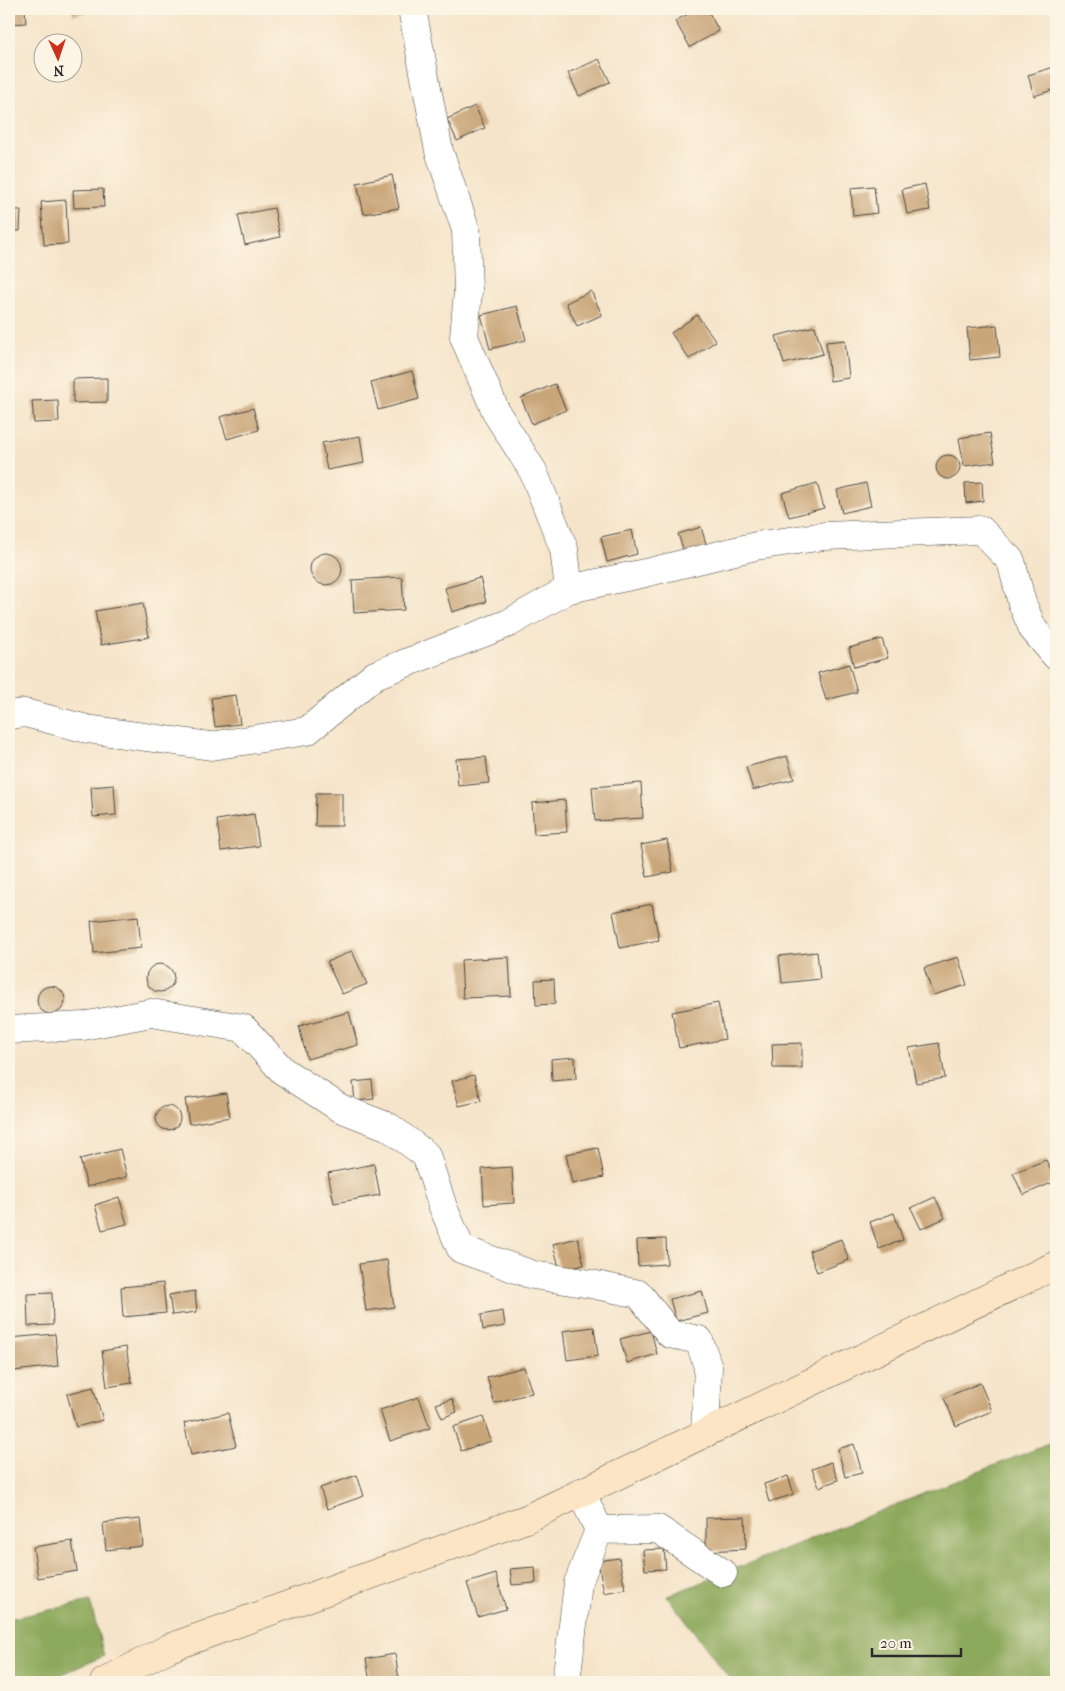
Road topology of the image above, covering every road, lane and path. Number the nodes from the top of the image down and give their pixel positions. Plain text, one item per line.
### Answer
1 (412, 9) edge
2 (569, 588) junction
3 (1056, 656) edge
4 (9, 715) edge
5 (9, 1030) edge
6 (1056, 1265) edge
7 (705, 1433) junction
8 (581, 1492) junction
9 (599, 1530) junction
10 (723, 1574) dead end
11 (104, 1682) edge
12 (566, 1682) edge

1 - 2 street
2 - 3 street
2 - 4 street
5 - 7 street
6 - 7 main road
7 - 8 main road
8 - 9 street
8 - 11 main road
9 - 10 street
9 - 12 street

